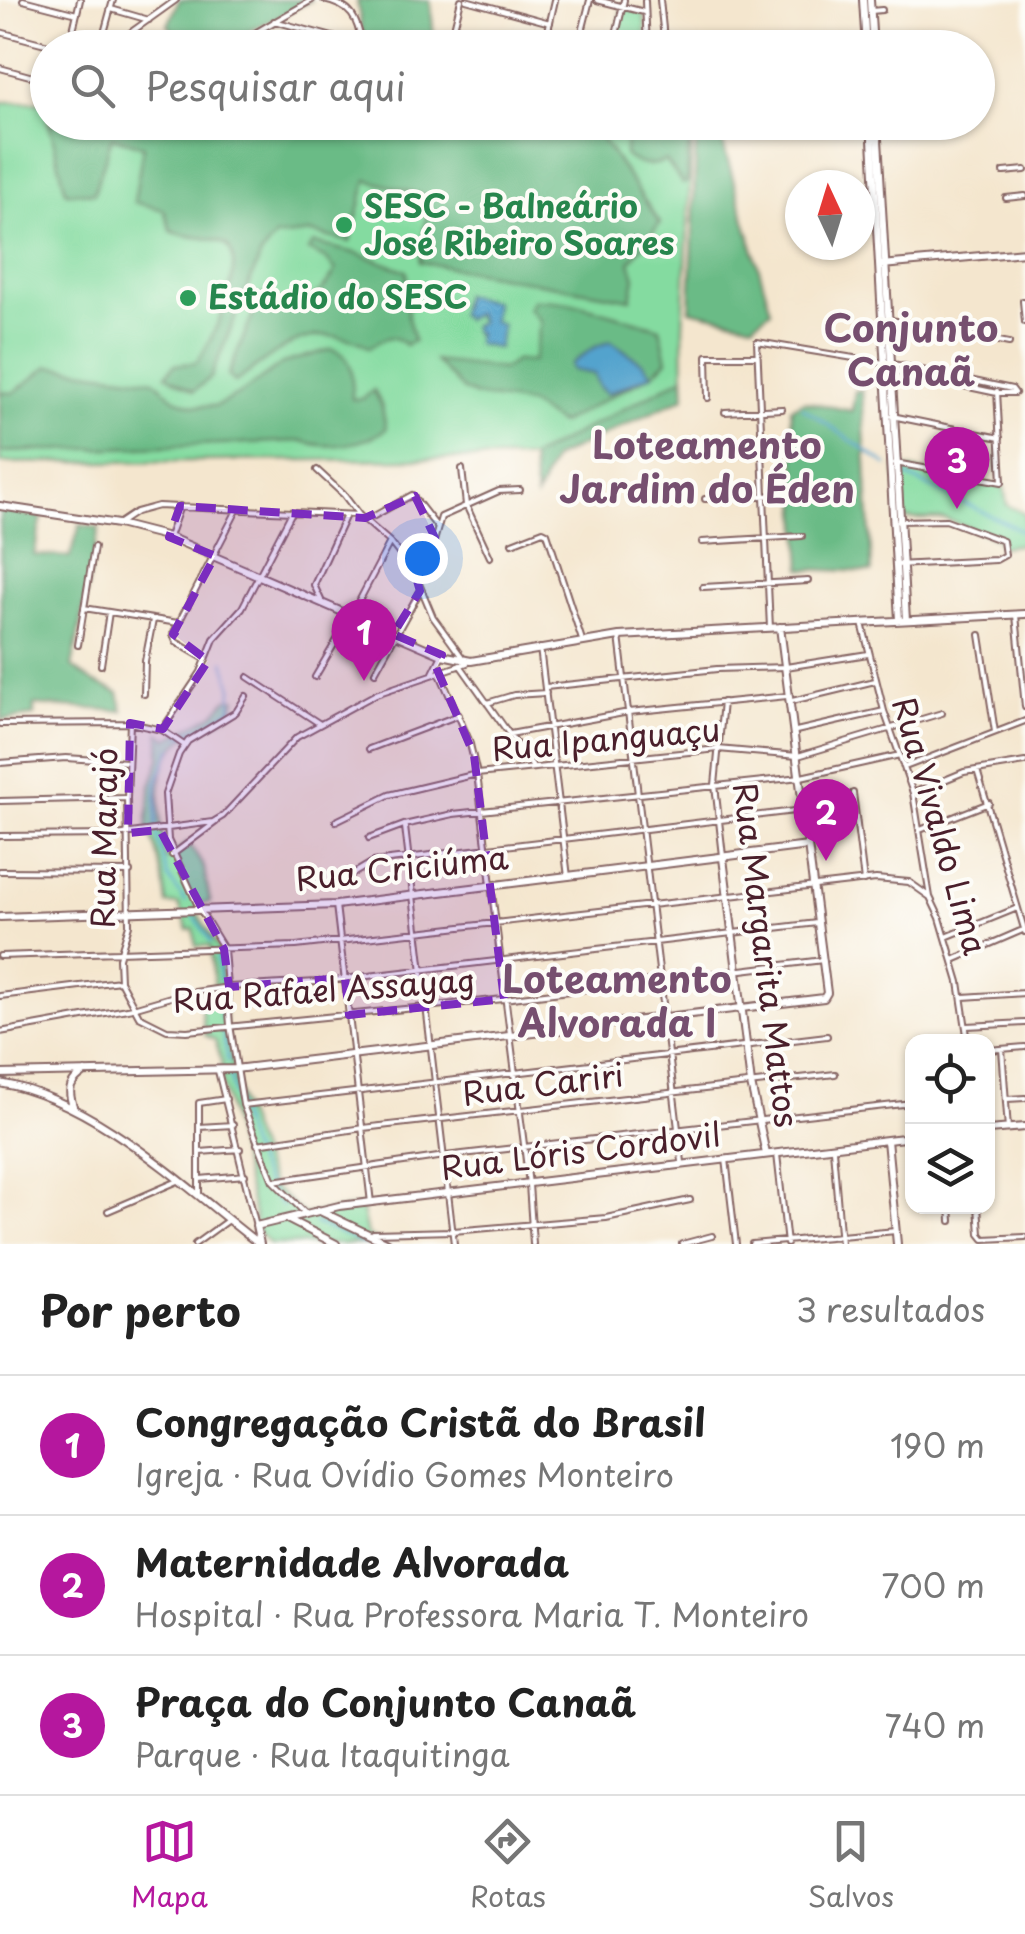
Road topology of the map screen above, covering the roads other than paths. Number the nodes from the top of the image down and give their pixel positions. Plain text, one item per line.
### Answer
1 (23, 0) edge
2 (80, 0) edge
3 (113, 0) edge
4 (176, 0) edge
5 (312, 0) edge
6 (324, 0) edge
7 (463, 0) edge
8 (555, 0) edge
9 (590, 0) edge
10 (597, 0) edge
11 (624, 0) edge
12 (660, 0) edge
13 (645, 1) edge
14 (870, 3) edge
15 (622, 7) junction
16 (111, 9) junction
17 (882, 10) dead end
18 (644, 12) junction
19 (77, 14) junction
20 (151, 21) junction
21 (274, 21) junction
22 (550, 23) junction
23 (73, 30) edge
24 (105, 30) edge
25 (137, 30) edge
26 (259, 30) edge
27 (306, 30) edge
28 (359, 30) edge
29 (454, 30) edge
30 (548, 30) edge
31 (582, 30) edge
32 (617, 30) edge
33 (646, 30) edge
34 (663, 30) edge
35 (870, 30) edge
36 (870, 30) edge
37 (0, 32) edge
38 (30, 40) edge
39 (0, 68) edge
40 (30, 76) edge
41 (875, 140) edge
42 (1025, 170) edge
43 (1004, 172) dead end
44 (1025, 196) edge
45 (1006, 198) dead end
46 (1025, 252) edge
47 (882, 265) junction
48 (1023, 301) edge
49 (1024, 309) edge
50 (885, 319) junction
51 (1025, 322) edge
52 (1009, 343) dead end
53 (756, 356) junction
54 (886, 366) junction
55 (708, 398) dead end
56 (782, 409) dead end
57 (758, 411) junction
58 (725, 412) dead end
59 (891, 416) junction
60 (1000, 438) junction
61 (793, 450) dead end
62 (761, 452) junction
63 (731, 454) dead end
64 (893, 462) junction
65 (317, 470) dead end
66 (462, 470) dead end
67 (520, 490) dead end
68 (796, 494) dead end
69 (763, 495) junction
70 (705, 499) dead end
71 (466, 505) junction
72 (0, 506) edge
73 (180, 506) junction
74 (236, 512) junction
75 (292, 512) junction
76 (346, 515) junction
77 (359, 516) junction
78 (367, 520) junction
79 (897, 521) junction
80 (118, 524) junction
81 (436, 527) junction
82 (802, 536) dead end
83 (169, 537) junction
84 (766, 539) junction
85 (390, 542) junction
86 (702, 542) dead end
87 (512, 544) dead end
88 (94, 548) dead end
89 (215, 556) junction
90 (490, 557) dead end
91 (900, 565) junction
92 (415, 574) junction
93 (260, 577) junction
94 (808, 581) dead end
95 (768, 582) junction
96 (703, 586) dead end
97 (420, 592) junction
98 (324, 604) junction
99 (356, 607) dead end
100 (84, 608) junction
101 (109, 612) junction
102 (1021, 614) edge
103 (351, 616) junction
104 (153, 620) junction
105 (902, 620) junction
106 (178, 623) junction
107 (862, 623) junction
108 (780, 627) junction
109 (770, 628) junction
110 (394, 634) junction
111 (980, 635) dead end
112 (619, 636) junction
113 (582, 640) junction
114 (78, 645) dead end
115 (540, 648) junction
116 (455, 654) junction
117 (868, 654) junction
118 (442, 655) junction
119 (205, 660) junction
120 (465, 662) junction
121 (101, 665) dead end
122 (786, 667) junction
123 (375, 672) dead end
124 (436, 672) junction
125 (248, 677) dead end
126 (315, 677) dead end
127 (624, 679) junction
128 (875, 681) junction
129 (546, 690) junction
130 (144, 694) dead end
131 (246, 696) dead end
132 (791, 698) junction
133 (487, 702) junction
134 (722, 702) junction
135 (1025, 708) edge
136 (884, 711) junction
137 (629, 712) junction
138 (942, 713) dead end
139 (458, 715) junction
140 (1025, 721) edge
141 (130, 723) junction
142 (0, 724) edge
143 (320, 724) junction
144 (550, 725) junction
145 (890, 729) junction
146 (162, 730) junction
147 (795, 731) junction
148 (996, 732) junction
149 (510, 734) junction
150 (184, 746) junction
151 (369, 749) dead end
152 (718, 749) junction
153 (900, 755) junction
154 (634, 756) junction
155 (798, 756) junction
156 (128, 762) junction
157 (1025, 762) edge
158 (0, 764) edge
159 (555, 764) junction
160 (532, 766) junction
161 (904, 767) junction
162 (977, 770) junction
163 (477, 774) junction
164 (801, 777) junction
165 (715, 785) junction
166 (638, 793) junction
167 (853, 793) dead end
168 (914, 793) junction
169 (127, 798) junction
170 (561, 800) junction
171 (0, 801) edge
172 (989, 804) junction
173 (481, 810) junction
174 (804, 810) junction
175 (218, 820) junction
176 (719, 820) junction
177 (336, 821) dead end
178 (404, 825) junction
179 (167, 829) junction
180 (642, 829) junction
181 (920, 830) junction
182 (128, 833) junction
183 (0, 836) edge
184 (369, 838) dead end
185 (566, 841) junction
186 (808, 846) junction
187 (486, 849) junction
188 (172, 855) junction
189 (409, 857) junction
190 (724, 858) junction
191 (646, 868) junction
192 (0, 871) edge
193 (130, 872) junction
194 (568, 877) junction
195 (346, 878) dead end
196 (864, 881) junction
197 (490, 886) junction
198 (813, 886) junction
199 (413, 896) junction
200 (728, 897) junction
201 (930, 897) junction
202 (336, 905) junction
203 (650, 906) junction
204 (199, 908) junction
205 (1018, 908) junction
206 (130, 910) junction
207 (0, 917) edge
208 (817, 923) junction
209 (495, 924) junction
210 (1025, 930) edge
211 (417, 933) junction
212 (732, 934) junction
213 (946, 937) junction
214 (341, 942) junction
215 (655, 944) junction
216 (224, 949) junction
217 (121, 952) junction
218 (0, 956) edge
219 (823, 960) junction
220 (953, 960) junction
221 (500, 961) junction
222 (421, 970) junction
223 (737, 972) junction
224 (345, 978) junction
225 (659, 980) junction
226 (120, 981) junction
227 (229, 987) junction
228 (1025, 994) edge
229 (0, 996) edge
230 (963, 997) junction
231 (504, 999) junction
232 (426, 1007) junction
233 (133, 1008) junction
234 (742, 1009) junction
235 (349, 1015) junction
236 (664, 1018) junction
237 (1025, 1023) edge
238 (230, 1025) junction
239 (967, 1026) junction
240 (0, 1032) edge
241 (968, 1034) edge
242 (510, 1036) junction
243 (827, 1036) dead end
244 (431, 1046) junction
245 (746, 1046) junction
246 (1025, 1048) edge
247 (1002, 1049) junction
248 (995, 1050) edge
249 (354, 1056) junction
250 (668, 1056) junction
251 (236, 1069) junction
252 (218, 1070) junction
253 (66, 1072) junction
254 (86, 1072) junction
255 (514, 1073) junction
256 (0, 1074) edge
257 (11, 1074) junction
258 (835, 1074) dead end
259 (72, 1081) junction
260 (436, 1082) junction
261 (4, 1084) edge
262 (751, 1084) junction
263 (358, 1091) junction
264 (68, 1092) junction
265 (672, 1094) junction
266 (50, 1096) junction
267 (226, 1098) junction
268 (1025, 1098) edge
269 (1006, 1099) junction
270 (243, 1104) junction
271 (905, 1104) edge
272 (74, 1107) junction
273 (520, 1111) junction
274 (440, 1120) junction
275 (757, 1122) junction
276 (233, 1125) junction
277 (1025, 1127) edge
278 (199, 1128) junction
279 (363, 1128) junction
280 (1008, 1128) junction
281 (995, 1129) edge
282 (677, 1130) junction
283 (905, 1138) edge
284 (887, 1140) junction
285 (258, 1144) junction
286 (833, 1146) junction
287 (524, 1148) junction
288 (240, 1149) junction
289 (200, 1152) junction
290 (766, 1154) junction
291 (777, 1154) junction
292 (445, 1156) junction
293 (726, 1159) junction
294 (682, 1164) junction
295 (367, 1167) junction
296 (246, 1175) junction
297 (200, 1179) junction
298 (178, 1181) junction
299 (273, 1181) junction
300 (529, 1184) junction
301 (449, 1195) junction
302 (199, 1196) junction
303 (690, 1200) dead end
304 (371, 1202) junction
305 (340, 1206) junction
306 (318, 1210) junction
307 (108, 1211) dead end
308 (306, 1214) junction
309 (951, 1214) edge
310 (979, 1214) edge
311 (286, 1219) junction
312 (228, 1220) junction
313 (951, 1221) dead end
314 (342, 1222) junction
315 (532, 1224) junction
316 (256, 1226) junction
317 (453, 1230) junction
318 (896, 1231) junction
319 (390, 1232) junction
320 (367, 1233) junction
321 (712, 1236) dead end
322 (1025, 1237) edge
323 (841, 1241) edge
324 (700, 1242) edge
325 (387, 1243) edge
326 (786, 1243) edge
327 (195, 1244) edge
328 (259, 1244) edge
329 (336, 1244) edge
330 (454, 1244) edge
331 (533, 1244) edge
332 (682, 1244) edge
333 (736, 1244) edge
334 (752, 1244) edge
335 (897, 1244) edge

1 - 19 street
2 - 19 street
3 - 16 street
4 - 20 street
5 - 21 street
6 - 28 street
7 - 22 street
7 - 29 street
8 - 22 street
9 - 31 street
10 - 15 street
11 - 15 street
12 - 34 street
13 - 18 street
14 - 17 street
14 - 35 street
14 - 36 street
15 - 18 street
15 - 32 street
16 - 20 street
16 - 24 street
18 - 33 street
19 - 23 street
20 - 25 street
21 - 26 street
21 - 27 street
22 - 30 street
37 - 38 street
39 - 40 street
41 - 47 street
42 - 43 street
44 - 45 street
46 - 47 street
47 - 50 street
48 - 49 street
49 - 51 street
50 - 52 street
50 - 54 street
53 - 54 street
53 - 55 street
53 - 57 street
54 - 59 street
54 - 60 street
56 - 57 street
57 - 58 street
57 - 62 street
59 - 60 street
59 - 64 street
60 - 64 street
61 - 62 street
62 - 63 street
62 - 69 street
64 - 79 street
65 - 77 street
66 - 71 street
67 - 71 street
68 - 69 street
69 - 70 street
69 - 84 street
71 - 81 street
71 - 90 street
72 - 80 street
73 - 74 street
73 - 80 street
73 - 83 street
74 - 75 street
74 - 89 street
75 - 76 street
75 - 93 street
76 - 77 street
76 - 98 street
77 - 78 street
78 - 81 street
78 - 85 street
79 - 91 street
79 - 91 street
80 - 83 street
81 - 92 street
82 - 84 street
83 - 89 street
84 - 86 street
84 - 95 street
85 - 92 street
85 - 99 street
87 - 113 street
88 - 100 street
89 - 93 street
89 - 106 street
91 - 105 street
92 - 97 street
93 - 98 street
93 - 119 street
94 - 95 street
95 - 96 street
95 - 109 street
97 - 110 street
97 - 116 street
98 - 103 street
100 - 101 street
100 - 114 street
101 - 104 street
101 - 121 street
102 - 105 street
102 - 135 street
103 - 110 street
103 - 126 street
104 - 106 street
104 - 130 street
105 - 107 street
106 - 119 street
107 - 108 street
107 - 117 street, Rua Vivaldo Lima
108 - 109 street
108 - 122 street
109 - 112 street
110 - 118 street
110 - 123 street
111 - 148 street
112 - 113 street
112 - 127 street
113 - 115 street
115 - 120 street
115 - 129 street
116 - 118 street
116 - 120 street
117 - 122 street
117 - 128 street, Rua Vivaldo Lima
118 - 124 street
119 - 146 street
120 - 124 street
120 - 133 street
122 - 127 street
122 - 132 street
124 - 139 street
124 - 143 street
125 - 143 street
127 - 129 street
127 - 137 street
128 - 132 street
128 - 136 street, Rua Vivaldo Lima
129 - 133 street
129 - 144 street
131 - 150 street
132 - 134 street
132 - 147 street
133 - 149 street
134 - 137 street
134 - 152 street, Rua Margarita Mattos
136 - 145 street, Rua Vivaldo Lima
136 - 147 street
137 - 144 street
137 - 154 street
138 - 145 street, Rua Ipanguaçu
139 - 151 street
139 - 163 street
140 - 148 street
141 - 142 street
141 - 146 street
141 - 156 street, Rua Marajó
143 - 175 street
144 - 149 street
144 - 159 street
145 - 153 street, Rua Vivaldo Lima
145 - 155 street, Rua Ipanguaçu
146 - 150 street
147 - 155 street
148 - 161 street
149 - 160 street
150 - 179 street
152 - 154 street, Rua Ipanguaçu
152 - 155 street, Rua Ipanguaçu
152 - 165 street, Rua Margarita Mattos
153 - 161 street, Rua Vivaldo Lima
153 - 164 street
154 - 159 street, Rua Ipanguaçu
154 - 166 street
155 - 164 street
156 - 158 street
156 - 169 street, Rua Marajó
157 - 162 street
159 - 160 street, Rua Ipanguaçu
159 - 170 street
160 - 163 street, Rua Ipanguaçu
161 - 168 street, Rua Vivaldo Lima
162 - 168 street
162 - 172 street
163 - 173 street
163 - 177 street, Rua Ipanguaçu
164 - 165 street
164 - 174 street
165 - 166 street
165 - 176 street, Rua Margarita Mattos
166 - 170 street
166 - 180 street
167 - 196 street
168 - 181 street, Rua Vivaldo Lima
169 - 171 street
169 - 182 street, Rua Marajó
170 - 173 street
170 - 185 street
172 - 181 street
172 - 205 street
173 - 178 street
173 - 187 street
174 - 176 street
174 - 186 street
175 - 179 street
175 - 188 street
176 - 180 street
176 - 190 street, Rua Margarita Mattos
178 - 184 street
178 - 189 street
179 - 182 street
179 - 188 street
180 - 185 street
180 - 191 street
181 - 201 street, Rua Vivaldo Lima
182 - 183 street
182 - 193 street, Rua Marajó
185 - 187 street
185 - 194 street
186 - 190 street, Rua Criciúma
186 - 198 street
187 - 189 street
187 - 197 street
188 - 204 street
189 - 195 street
189 - 199 street
190 - 191 street, Rua Criciúma
190 - 200 street, Rua Margarita Mattos
191 - 194 street, Rua Criciúma
191 - 203 street
192 - 193 street
193 - 206 street, Rua Marajó
194 - 197 street, Rua Criciúma
196 - 198 street
196 - 201 street
197 - 199 street, Rua Criciúma
197 - 209 street
198 - 200 street
198 - 208 street
199 - 202 street, Rua Criciúma
199 - 211 street
200 - 203 street
200 - 212 street, Rua Margarita Mattos
201 - 213 street, Rua Vivaldo Lima
202 - 204 street, Rua Criciúma
202 - 214 street
203 - 209 street
203 - 215 street
204 - 206 street, Rua Criciúma
204 - 216 street
205 - 210 street
205 - 213 street
206 - 207 street, Rua Criciúma
206 - 217 street, Rua Marajó
208 - 212 street
208 - 219 street
209 - 211 street
209 - 221 street
210 - 220 street
211 - 214 street
211 - 222 street
212 - 215 street
212 - 223 street, Rua Margarita Mattos
213 - 220 street, Rua Vivaldo Lima
214 - 216 street
214 - 224 street
215 - 221 street
215 - 225 street
216 - 217 street
216 - 227 street
217 - 218 street
217 - 226 street, Rua Marajó
219 - 223 street, Rua Rafael Assayag
219 - 234 street
220 - 230 street, Rua Vivaldo Lima
221 - 222 street
221 - 231 street
222 - 224 street
222 - 232 street
223 - 225 street, Rua Rafael Assayag
223 - 234 street, Rua Margarita Mattos
224 - 227 street
224 - 235 street
225 - 231 street, Rua Rafael Assayag
225 - 236 street
226 - 229 street
226 - 233 street, Rua Marajó
227 - 233 street
227 - 238 street
228 - 230 street
230 - 239 street, Rua Vivaldo Lima
231 - 232 street, Rua Rafael Assayag
231 - 242 street
232 - 235 street, Rua Rafael Assayag
232 - 244 street
233 - 238 street, Rua Rafael Assayag
233 - 240 street
234 - 236 street
234 - 245 street, Rua Margarita Mattos
235 - 238 street, Rua Rafael Assayag
235 - 249 street
236 - 242 street
236 - 250 street
237 - 239 street
238 - 251 street
239 - 241 street, Rua Vivaldo Lima
242 - 244 street
242 - 255 street
243 - 245 street
244 - 249 street
244 - 260 street
245 - 250 street
245 - 262 street, Rua Margarita Mattos
246 - 247 street
247 - 248 street
247 - 269 street
249 - 251 street
249 - 263 street
250 - 255 street
250 - 265 street
251 - 252 street
251 - 270 street
252 - 254 street
252 - 267 street
253 - 254 street
253 - 257 street
253 - 259 street
254 - 259 street
255 - 260 street
255 - 273 street
256 - 257 street
257 - 261 street
258 - 262 street, Rua Cariri
259 - 264 street
260 - 263 street
260 - 274 street
261 - 266 street
262 - 265 street, Rua Cariri
262 - 275 street, Rua Margarita Mattos
263 - 270 street
263 - 279 street
264 - 266 street
264 - 272 street
265 - 273 street, Rua Cariri
265 - 282 street
266 - 272 street
267 - 276 street
267 - 278 street
268 - 269 street
269 - 280 street
270 - 285 street
271 - 275 street
272 - 298 street
273 - 274 street, Rua Cariri
273 - 287 street
274 - 279 street, Rua Cariri
274 - 292 street
275 - 282 street
275 - 290 street, Rua Margarita Mattos
276 - 278 street
276 - 288 street
277 - 280 street
278 - 289 street
279 - 285 street, Rua Cariri
279 - 295 street
280 - 281 street
282 - 287 street
282 - 294 street
283 - 284 street, Rua Lóris Cordovil
284 - 286 street, Rua Lóris Cordovil
284 - 318 street
285 - 299 street
286 - 291 street, Rua Lóris Cordovil
286 - 323 street
287 - 292 street
287 - 300 street
288 - 289 street
288 - 296 street
289 - 297 street
290 - 291 street, Rua Lóris Cordovil
290 - 293 street, Rua Lóris Cordovil
291 - 326 street
292 - 295 street
292 - 301 street
293 - 294 street, Rua Lóris Cordovil
293 - 333 street
294 - 300 street, Rua Lóris Cordovil
295 - 299 street
295 - 304 street
296 - 297 street
296 - 316 street
297 - 302 street
298 - 302 street
298 - 307 street
299 - 308 street
300 - 301 street, Rua Lóris Cordovil
300 - 315 street
301 - 304 street, Rua Lóris Cordovil
301 - 317 street
302 - 312 street
303 - 315 street
304 - 305 street, Rua Lóris Cordovil
305 - 306 street, Rua Lóris Cordovil
305 - 314 street
306 - 308 street, Rua Lóris Cordovil
306 - 314 street
308 - 311 street, Rua Lóris Cordovil
309 - 313 street
310 - 322 street
311 - 316 street, Rua Lóris Cordovil
311 - 329 street
312 - 327 street
312 - 328 street
314 - 320 street
315 - 317 street
315 - 331 street
316 - 328 street
317 - 319 street
317 - 330 street
318 - 323 street
318 - 335 street
319 - 320 street
319 - 325 street
320 - 325 street
321 - 324 street
323 - 326 street
324 - 332 street
326 - 334 street

